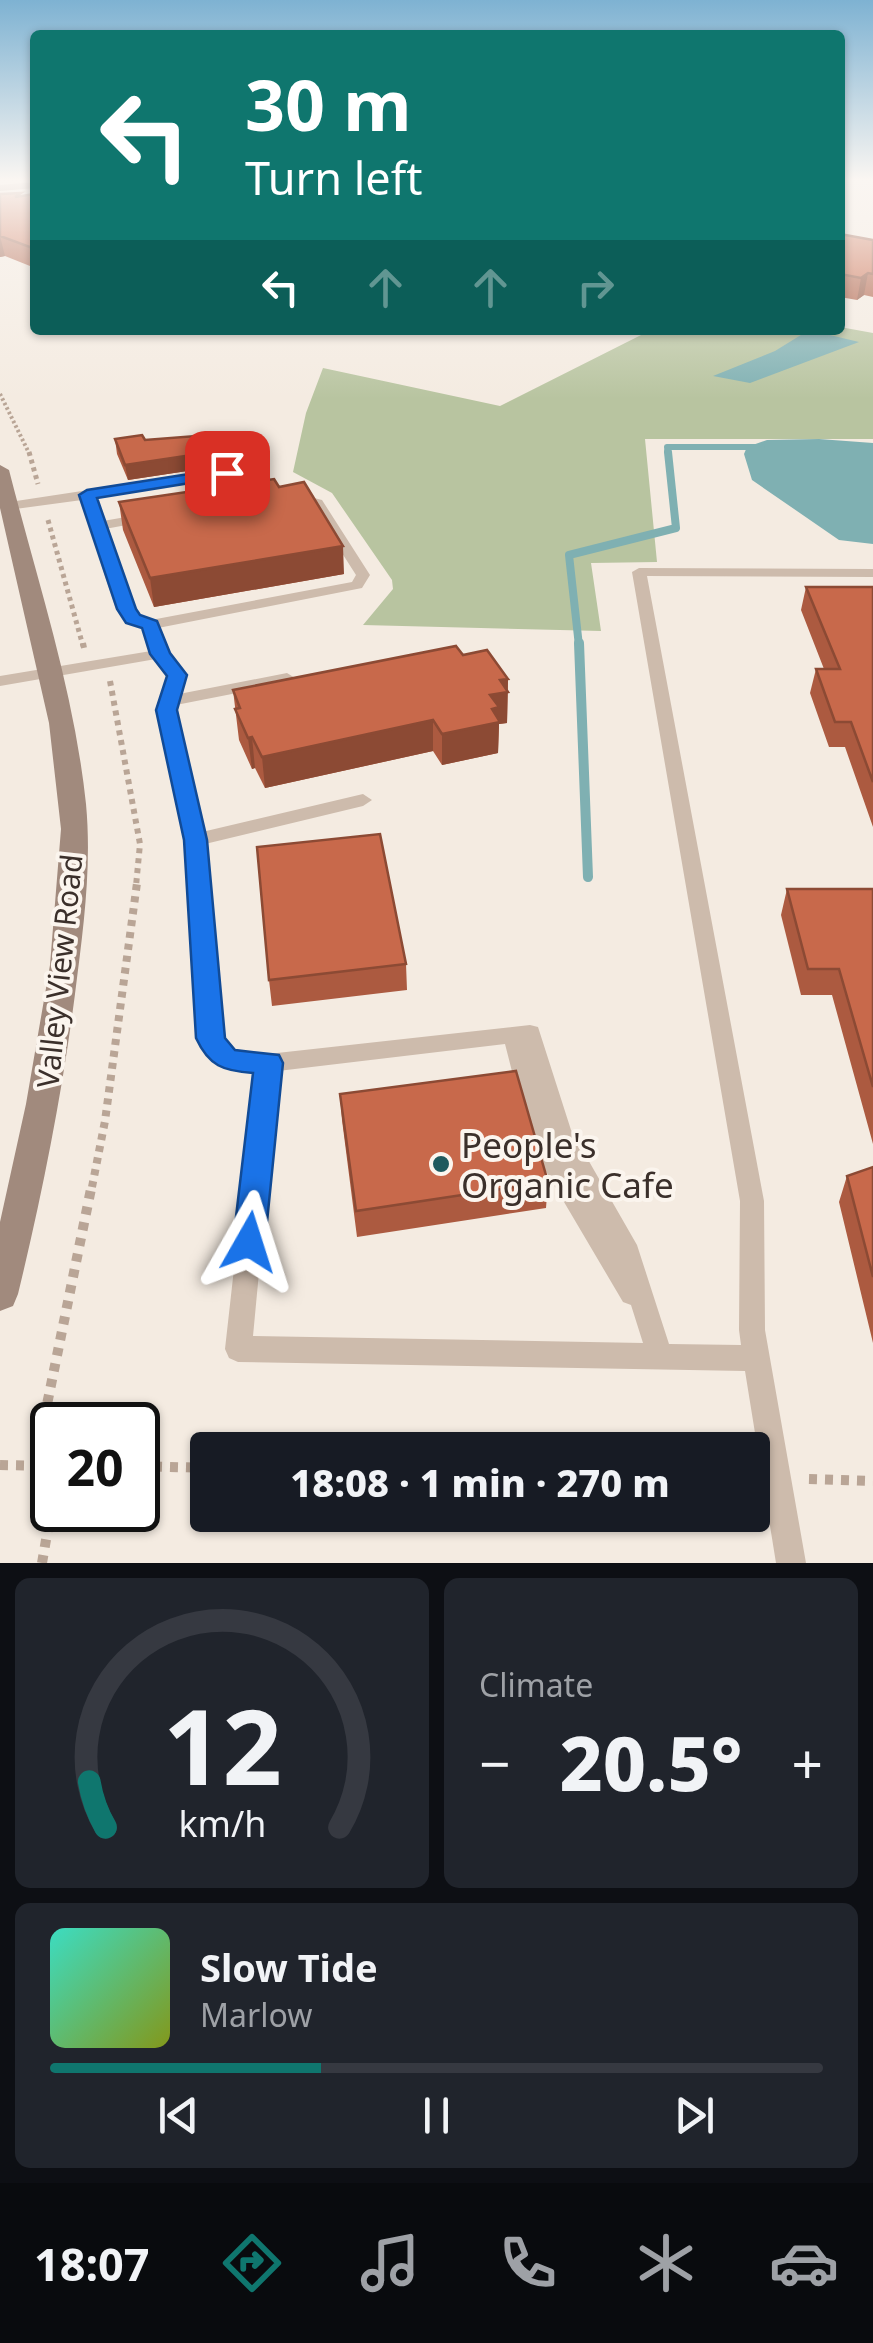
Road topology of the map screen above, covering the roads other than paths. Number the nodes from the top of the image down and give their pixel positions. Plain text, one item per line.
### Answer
1 (0, 470) edge
2 (227, 473) dead end
3 (87, 495) junction
4 (281, 498) edge
5 (8, 506) junction
6 (156, 516) edge
7 (100, 526) junction
8 (873, 572) edge
9 (150, 625) junction
10 (160, 654) junction
11 (48, 673) junction
12 (287, 678) edge
13 (0, 681) edge
14 (169, 701) junction
15 (363, 800) dead end
16 (196, 840) junction
17 (268, 1063) junction
18 (0, 1294) edge
19 (660, 1356) junction
20 (757, 1358) junction
21 (791, 1563) edge

1 - 5 main road, Valley View Road
2 - 3 lane
3 - 5 lane
3 - 7 lane
4 - 9 lane
5 - 11 main road, Valley View Road
6 - 7 lane
7 - 9 lane
8 - 20 lane
9 - 10 lane
10 - 11 lane
10 - 14 lane
11 - 13 lane
11 - 18 main road, Valley View Road
12 - 14 lane
14 - 16 lane
15 - 16 lane
16 - 17 lane
17 - 19 lane
17 - 19 lane
19 - 20 lane
20 - 21 lane

